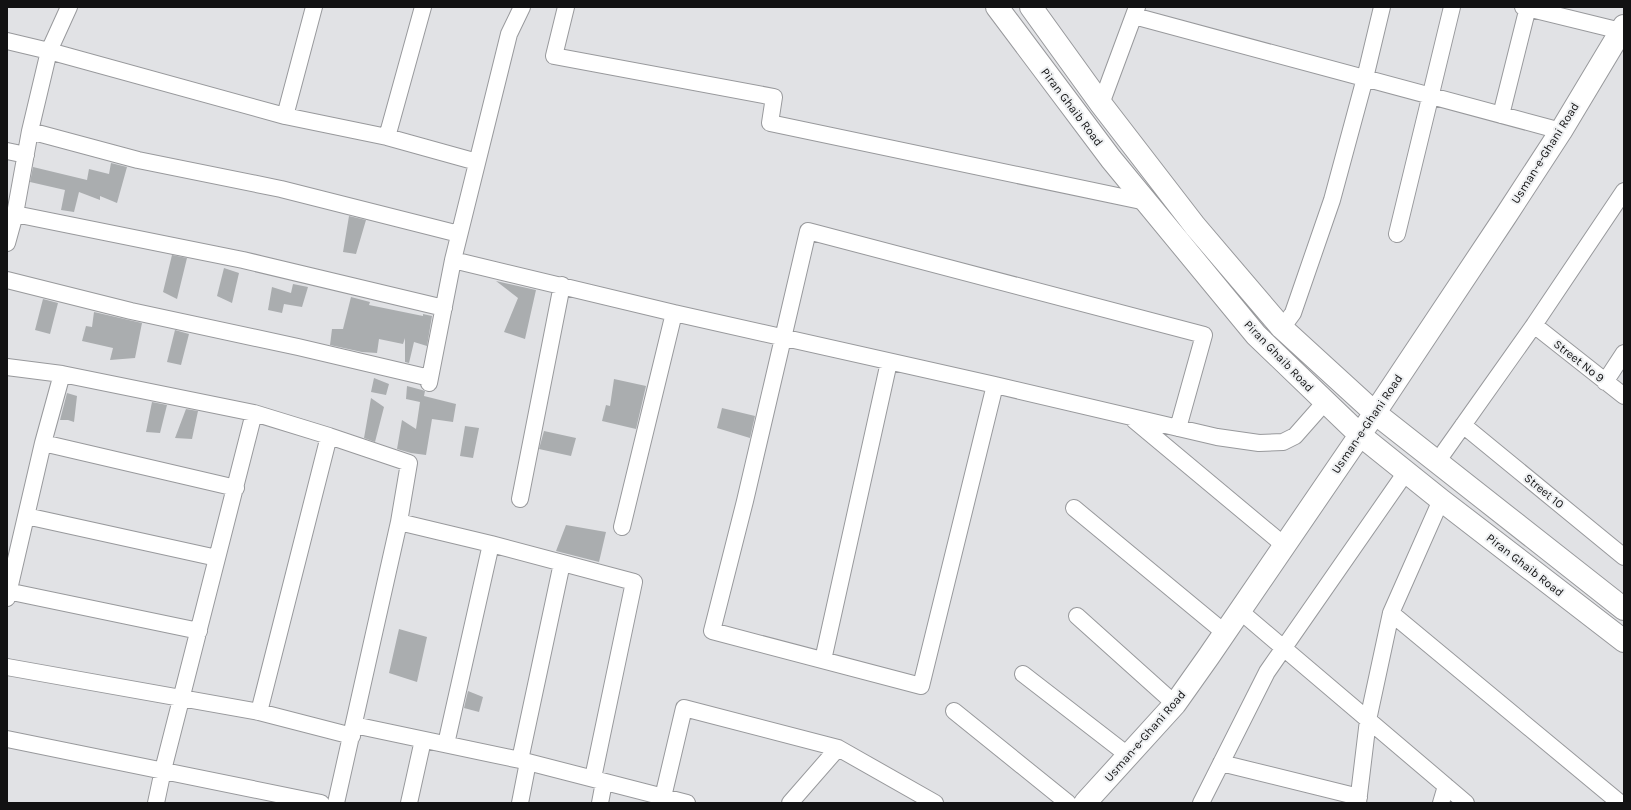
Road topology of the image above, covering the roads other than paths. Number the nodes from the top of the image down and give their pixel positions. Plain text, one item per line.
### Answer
1 (69, 7) edge
2 (314, 7) edge
3 (423, 7) edge
4 (522, 7) edge
5 (565, 7) edge
6 (997, 7) edge
7 (1032, 7) edge
8 (1382, 7) edge
9 (1452, 7) edge
10 (1526, 7) edge
11 (1135, 12) edge
12 (1622, 28) edge
13 (7, 41) edge
14 (48, 51) junction
15 (1365, 78) junction
16 (1430, 96) junction
17 (1101, 104) junction
18 (1501, 115) junction
19 (285, 116) junction
20 (30, 131) junction
21 (1561, 131) junction
22 (387, 137) junction
23 (7, 151) edge
24 (26, 155) junction
25 (477, 162) junction
26 (1624, 191) edge
27 (1146, 202) junction
28 (15, 214) junction
29 (460, 234) junction
30 (1397, 234) dead end
31 (7, 243) edge
32 (453, 260) junction
33 (7, 280) edge
34 (562, 285) junction
35 (444, 308) junction
36 (674, 313) junction
37 (1534, 325) junction
38 (1282, 328) junction
39 (783, 337) junction
40 (1624, 353) edge
41 (889, 362) junction
42 (7, 367) edge
43 (62, 374) junction
44 (1606, 382) junction
45 (995, 385) junction
46 (1624, 396) edge
47 (1325, 402) junction
48 (1374, 413) junction
49 (254, 414) junction
50 (1131, 417) junction
51 (1463, 425) junction
52 (1178, 428) junction
53 (1360, 435) junction
54 (329, 436) junction
55 (43, 443) junction
56 (1437, 462) junction
57 (1406, 472) junction
58 (236, 488) junction
59 (520, 499) dead end
60 (1441, 500) junction
61 (1074, 508) dead end
62 (26, 516) junction
63 (399, 522) junction
64 (622, 527) dead end
65 (491, 544) junction
66 (1285, 546) junction
67 (1624, 557) edge
68 (217, 558) junction
69 (562, 563) junction
70 (8, 594) edge
71 (1624, 609) edge
72 (1240, 611) junction
73 (1391, 613) junction
74 (1077, 616) dead end
75 (199, 631) junction
76 (1225, 632) junction
77 (1624, 641) edge
78 (1285, 650) junction
79 (823, 660) junction
80 (7, 667) edge
81 (1023, 674) dead end
82 (182, 698) junction
83 (1175, 704) junction
84 (954, 711) dead end
85 (259, 712) junction
86 (1368, 720) junction
87 (353, 730) junction
88 (7, 739) edge
89 (424, 740) junction
90 (446, 744) junction
91 (838, 748) junction
92 (1128, 756) junction
93 (524, 761) junction
94 (1221, 763) junction
95 (163, 770) junction
96 (599, 780) junction
97 (1446, 786) junction
98 (1359, 800) edge
99 (676, 801) edge
100 (156, 803) edge
101 (321, 803) edge
102 (336, 803) edge
103 (409, 803) edge
104 (520, 803) edge
105 (600, 803) edge
106 (790, 803) edge
107 (936, 803) edge
108 (1068, 803) edge
109 (1085, 803) edge
110 (1200, 803) edge
111 (1441, 803) edge
112 (1466, 803) edge
113 (1620, 803) edge

1 - 14 street
2 - 19 street
3 - 22 street
4 - 25 street
5 - 27 street
6 - 27 main road, Piran Ghaib Road
7 - 17 main road, Piran Ghaib Road
8 - 15 street
9 - 16 street
10 - 12 street
10 - 18 street
11 - 15 street
11 - 17 street
12 - 21 main road, Usman-e-Ghani Road
13 - 14 street
14 - 19 street
14 - 20 street
15 - 16 street
15 - 38 street
16 - 18 street
16 - 30 street
17 - 38 main road, Piran Ghaib Road
18 - 21 street
19 - 22 street
20 - 24 street
20 - 29 street
21 - 48 main road, Usman-e-Ghani Road
22 - 25 street
23 - 24 street
24 - 28 street
25 - 29 street
26 - 37 street
27 - 47 main road, Piran Ghaib Road
28 - 31 street
28 - 35 street
29 - 32 street
32 - 34 street
32 - 35 street
33 - 35 street
34 - 36 street
34 - 59 street
36 - 39 street
36 - 64 street
37 - 44 street, Street No 9
37 - 51 street
38 - 48 main road, Piran Ghaib Road
39 - 41 street
39 - 52 street
39 - 79 street
40 - 44 street
41 - 45 street
41 - 79 street
42 - 43 street
43 - 49 street
43 - 55 street
44 - 46 street, Street No 9
45 - 50 street
45 - 79 street
47 - 52 street
47 - 53 main road, Piran Ghaib Road
48 - 53 main road, Usman-e-Ghani Road
48 - 56 main road, Piran Ghaib Road
49 - 54 street
49 - 58 street
50 - 52 street
50 - 66 street
51 - 56 street
51 - 67 street, Street 10
53 - 57 main road, Piran Ghaib Road
53 - 66 main road, Usman-e-Ghani Road
54 - 63 street
54 - 85 street
55 - 58 street
55 - 62 street
56 - 71 main road, Piran Ghaib Road
57 - 60 main road, Piran Ghaib Road
57 - 78 street
58 - 68 street
60 - 73 street
60 - 77 main road, Piran Ghaib Road
61 - 76 street
62 - 68 street
62 - 70 street
63 - 65 street
63 - 87 street
65 - 69 street
65 - 90 street
66 - 72 main road, Usman-e-Ghani Road
68 - 75 street
69 - 93 street
69 - 96 street
70 - 75 street
72 - 76 main road, Usman-e-Ghani Road
72 - 78 street
73 - 86 street
73 - 113 street
74 - 83 street
75 - 82 street
76 - 83 main road, Usman-e-Ghani Road
78 - 86 street
78 - 94 street
80 - 82 street
81 - 92 street
82 - 85 street
82 - 95 street
83 - 92 main road, Usman-e-Ghani Road
84 - 108 street
85 - 87 street
86 - 97 street
86 - 98 street
87 - 89 street
87 - 102 street
88 - 95 street
89 - 90 street
89 - 103 street
90 - 93 street
91 - 99 street
91 - 106 street
91 - 107 street
92 - 109 main road, Usman-e-Ghani Road
93 - 96 street
93 - 104 street
94 - 98 street
94 - 110 street
95 - 100 street
95 - 101 street
96 - 99 street
96 - 105 street
97 - 111 street
97 - 112 street

